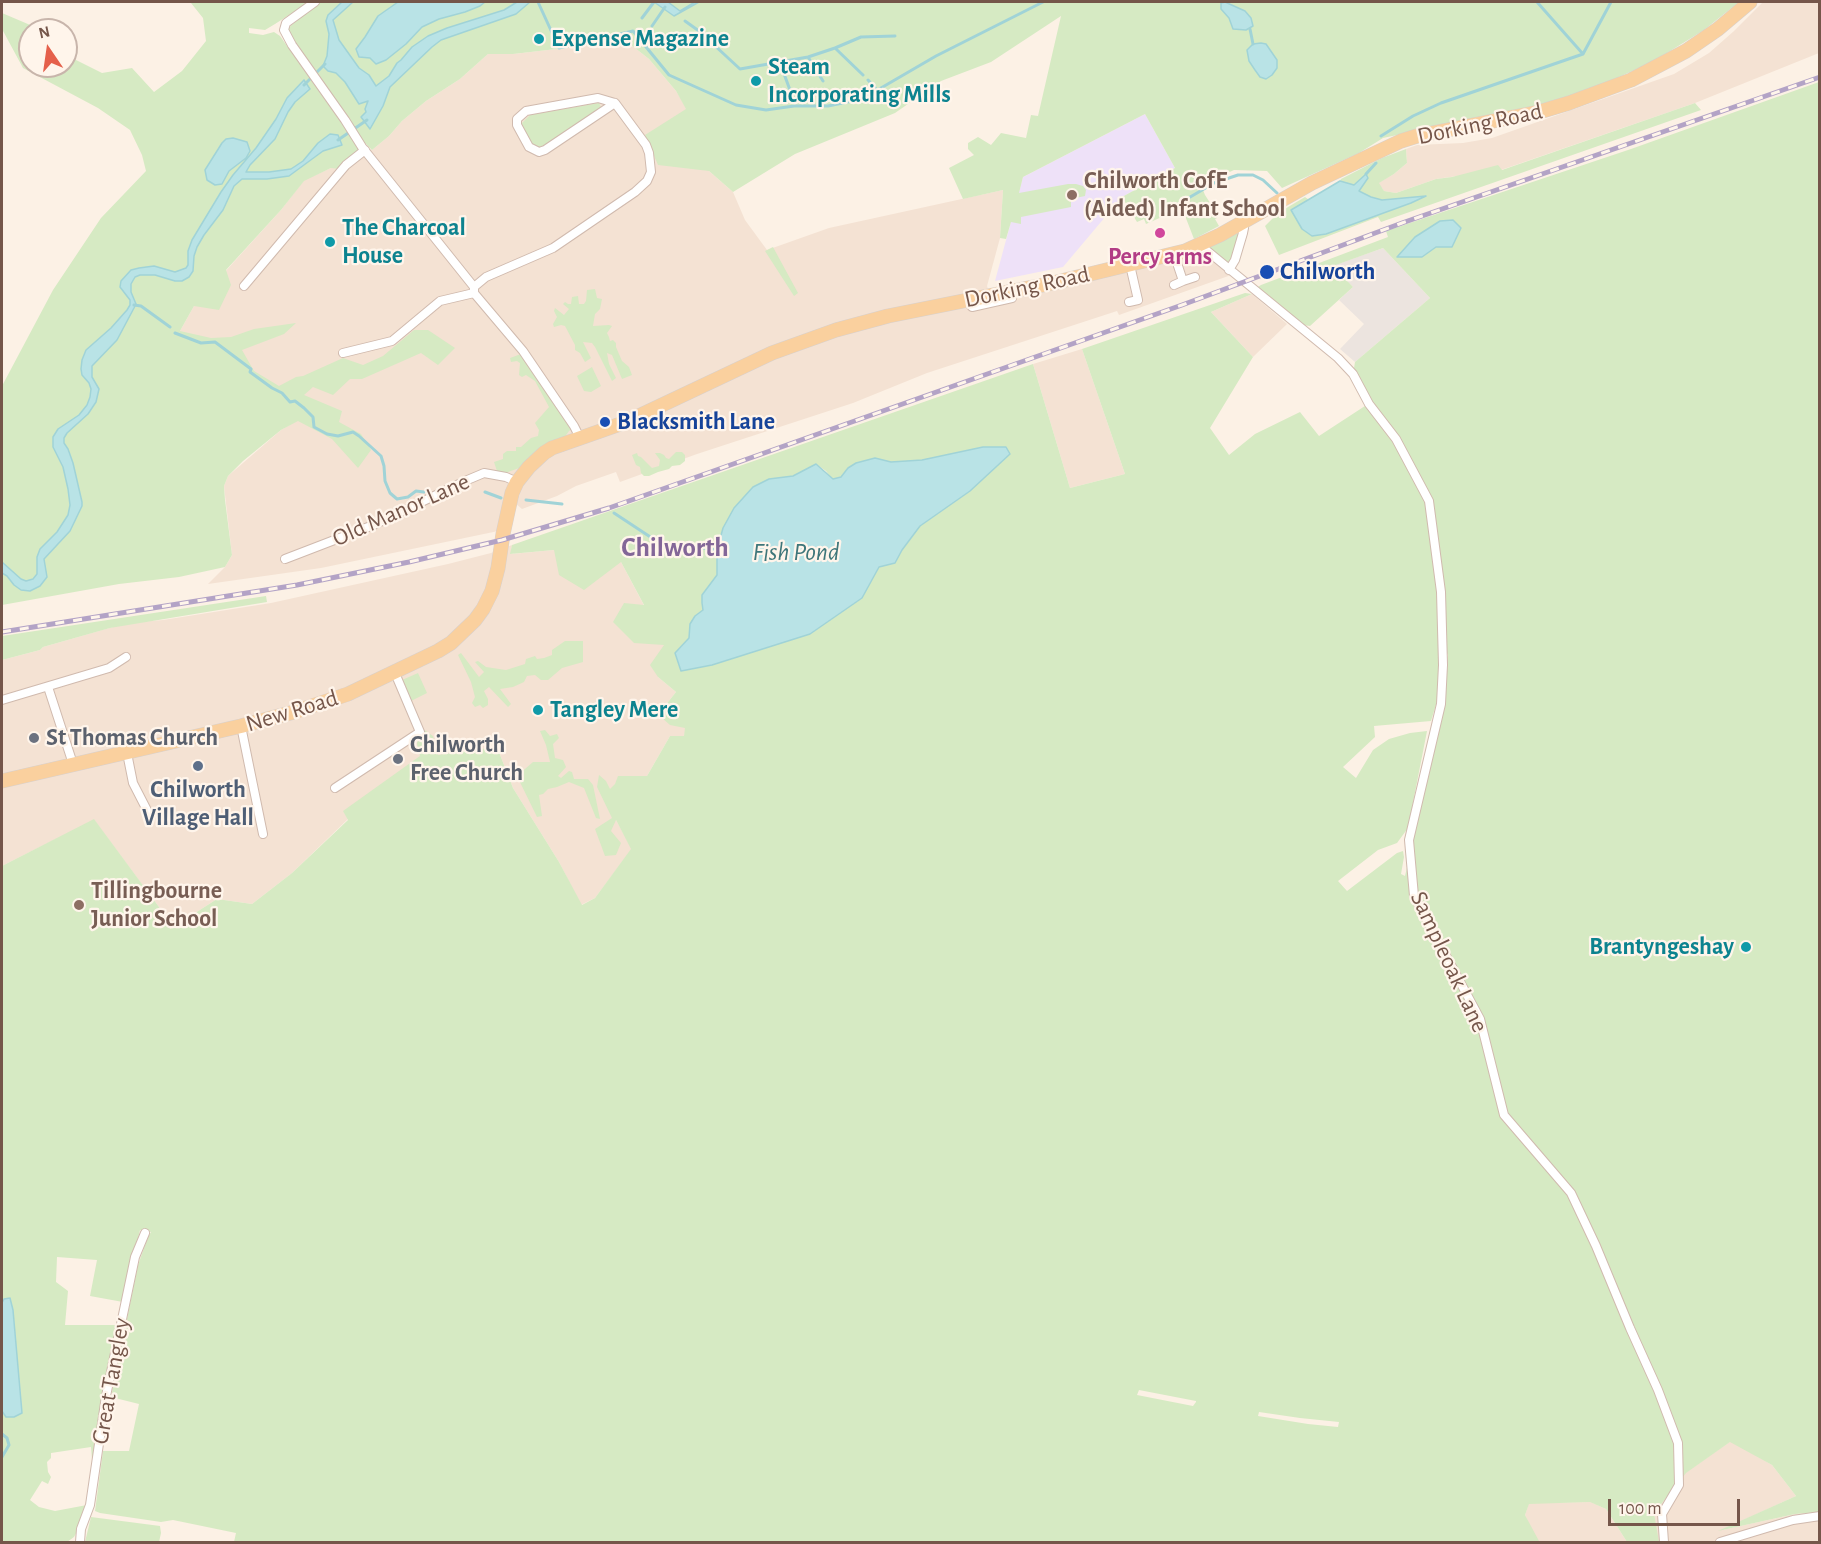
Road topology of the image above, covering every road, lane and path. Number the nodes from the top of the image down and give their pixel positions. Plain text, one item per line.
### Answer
1 (315, 2) edge
2 (1750, 2) edge
3 (615, 103) junction
4 (365, 150) junction
5 (1240, 223) junction
6 (1200, 246) junction
7 (1174, 254) junction
8 (1130, 265) junction
9 (1229, 270) junction
10 (1196, 277) dead end
11 (1183, 281) junction
12 (1174, 285) dead end
13 (244, 286) dead end
14 (1058, 288) dead end
15 (474, 290) junction
16 (1019, 293) junction
17 (1137, 300) dead end
18 (343, 352) dead end
19 (580, 438) junction
20 (518, 482) junction
21 (503, 534) joint
22 (285, 559) dead end
23 (126, 657) dead end
24 (395, 674) junction
25 (48, 687) junction
26 (2, 700) edge
27 (242, 726) junction
28 (127, 753) junction
29 (72, 764) junction
30 (2, 782) edge
31 (335, 788) dead end
32 (150, 816) dead end
33 (263, 834) dead end
34 (145, 1233) dead end
35 (1820, 1516) edge
36 (81, 1530) junction
37 (72, 1542) edge
38 (80, 1542) edge
39 (1664, 1542) edge
40 (1720, 1542) edge

1 - 4 street
2 - 5 main road, Dorking Road
3 - 3 street
3 - 15 street
4 - 13 street
4 - 15 street
5 - 6 main road, Dorking Road
5 - 9 street
6 - 7 main road, Dorking Road
6 - 9 street, Sampleoak Lane
7 - 8 main road, Dorking Road
7 - 11 street
8 - 16 main road, Dorking Road
8 - 17 street
9 - 39 street, Sampleoak Lane
10 - 11 street
11 - 12 street
14 - 16 street
15 - 18 street
15 - 19 street
16 - 19 main road, Dorking Road
19 - 20 main road, Dorking Road
20 - 21 main road, Dorking Road
20 - 22 street, Old Manor Lane
21 - 24 main road, New Road
23 - 25 street
24 - 27 main road, New Road
24 - 31 street
25 - 26 street
25 - 29 street
27 - 28 main road, New Road
27 - 33 street
28 - 29 main road, New Road
28 - 32 street
29 - 30 main road, New Road
34 - 36 street, Great Tangley
35 - 40 street
36 - 37 street, Great Tangley
36 - 38 street, Great Tangley

